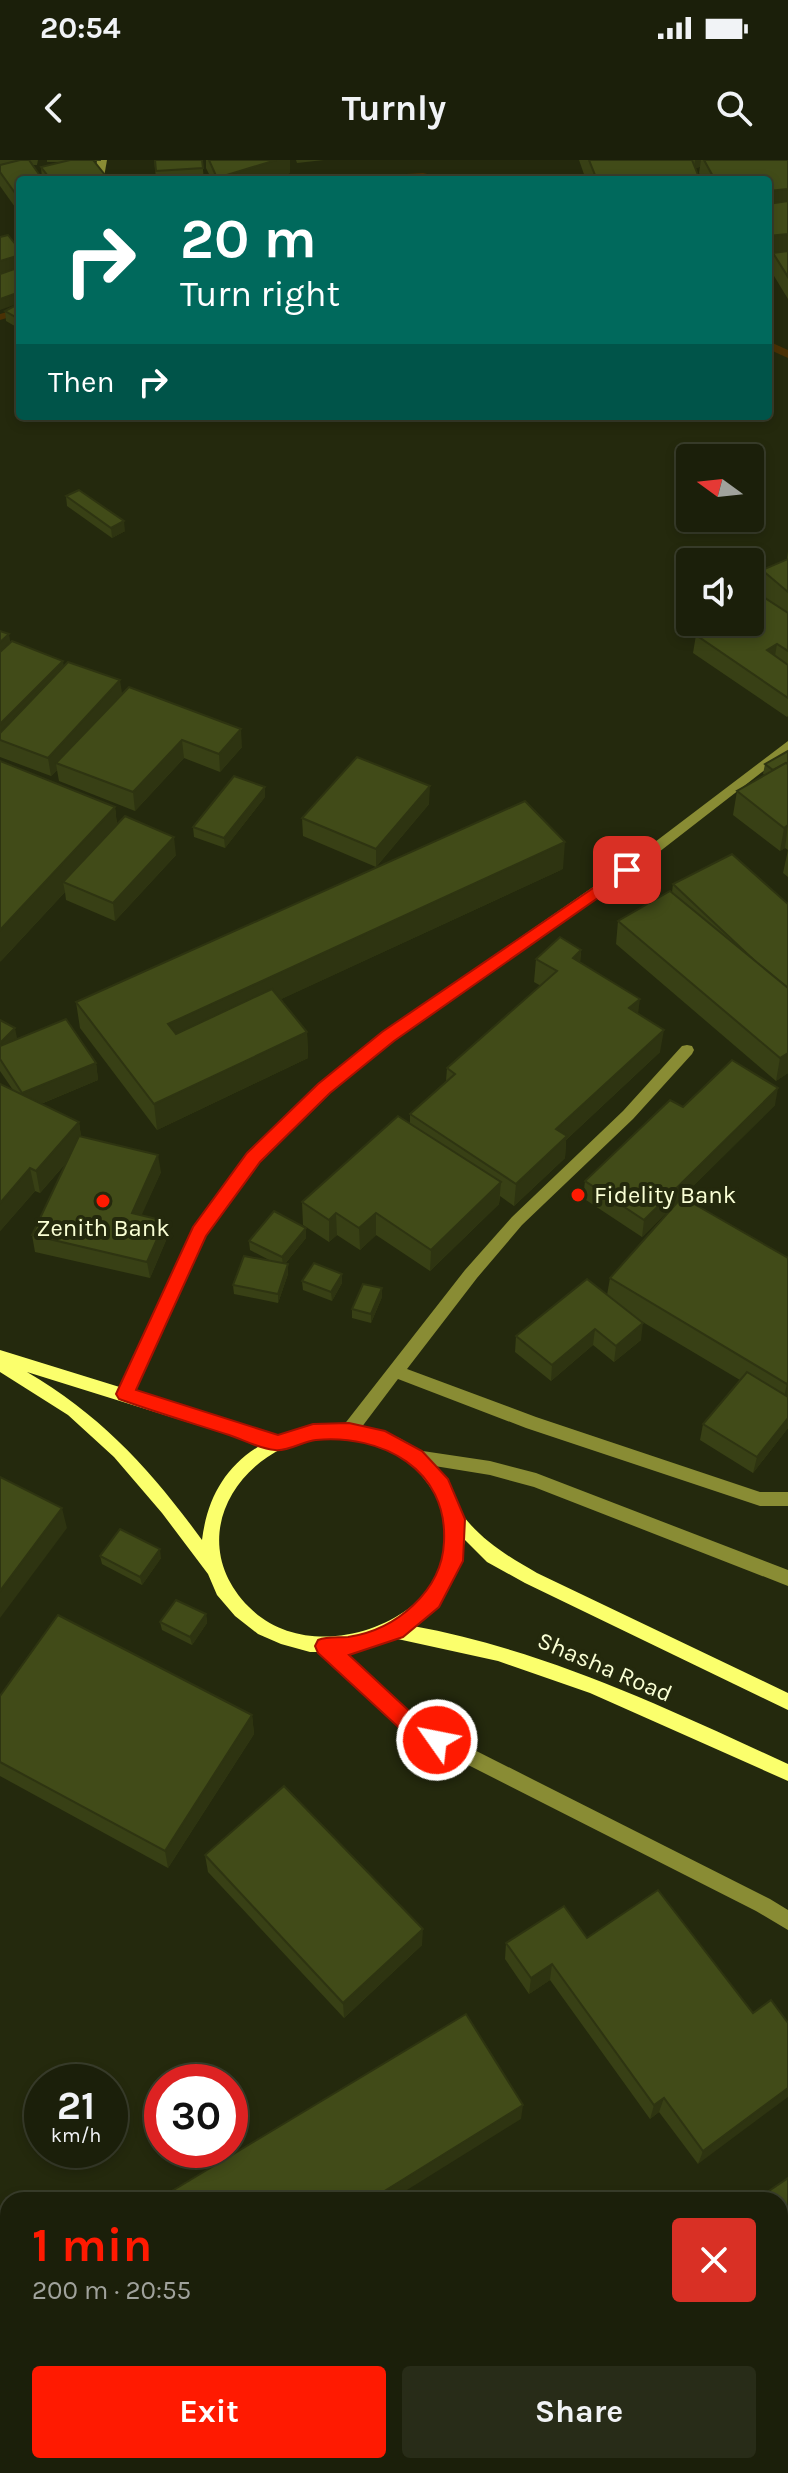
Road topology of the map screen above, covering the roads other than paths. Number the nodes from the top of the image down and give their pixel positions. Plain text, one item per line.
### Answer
1 (102, 160) edge
2 (100, 175) edge
3 (788, 745) edge
4 (687, 1050) dead end
5 (0, 1357) edge
6 (0, 1364) edge
7 (397, 1372) junction
8 (125, 1394) junction
9 (349, 1431) junction
10 (278, 1443) junction
11 (416, 1457) junction
12 (788, 1499) edge
13 (455, 1519) junction
14 (213, 1570) junction
15 (788, 1578) edge
16 (396, 1631) junction
17 (325, 1646) junction
18 (788, 1702) edge
19 (788, 1773) edge
20 (788, 1921) edge

1 - 2 street
3 - 8 street
4 - 7 street
5 - 8 main road
6 - 14 main road
7 - 9 street
7 - 12 street
8 - 10 main road
9 - 10 main road
9 - 11 main road
10 - 14 main road
11 - 13 main road
11 - 15 street
13 - 16 main road
13 - 18 main road, Shasha Road
14 - 17 main road
16 - 17 main road
16 - 19 main road, Shasha Road
17 - 20 street

